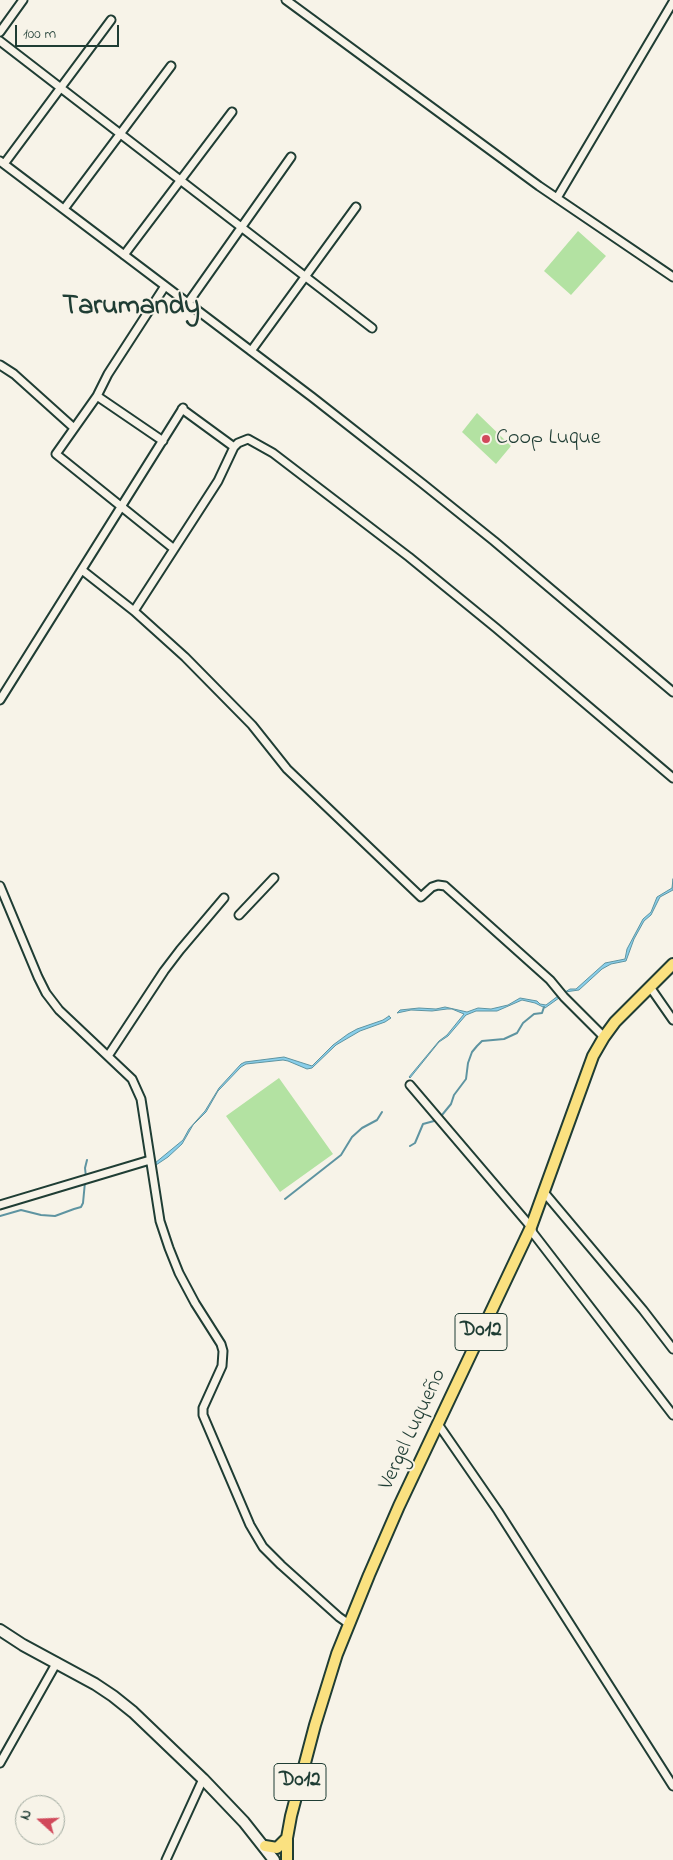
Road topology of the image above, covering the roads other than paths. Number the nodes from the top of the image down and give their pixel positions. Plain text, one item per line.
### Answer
1 (23, 0) edge
2 (286, 0) edge
3 (673, 2) edge
4 (111, 20) dead end
5 (0, 32) edge
6 (0, 42) edge
7 (171, 66) dead end
8 (60, 88) junction
9 (232, 112) dead end
10 (120, 134) junction
11 (291, 157) dead end
12 (2, 162) edge
13 (181, 180) junction
14 (557, 198) junction
15 (356, 207) dead end
16 (64, 209) junction
17 (242, 227) junction
18 (124, 255) junction
19 (306, 276) junction
20 (673, 277) edge
21 (165, 286) junction
22 (188, 303) junction
23 (372, 328) dead end
24 (251, 351) junction
25 (0, 365) edge
26 (97, 396) junction
27 (74, 428) junction
28 (163, 441) junction
29 (234, 447) junction
30 (122, 507) junction
31 (174, 549) junction
32 (82, 570) junction
33 (134, 611) junction
34 (673, 692) edge
35 (0, 700) edge
36 (673, 778) edge
37 (274, 878) dead end
38 (0, 886) edge
39 (224, 898) dead end
40 (239, 915) dead end
41 (673, 964) edge
42 (650, 987) junction
43 (673, 1020) edge
44 (604, 1037) junction
45 (108, 1056) junction
46 (410, 1085) dead end
47 (150, 1160) junction
48 (543, 1191) junction
49 (0, 1205) edge
50 (531, 1227) junction
51 (673, 1349) edge
52 (673, 1415) edge
53 (438, 1424) junction
54 (349, 1624) junction
55 (0, 1630) edge
56 (57, 1662) junction
57 (0, 1763) edge
58 (203, 1779) junction
59 (673, 1786) edge
60 (287, 1838) junction
61 (265, 1846) junction
62 (166, 1860) edge
63 (274, 1860) edge
64 (287, 1860) edge

1 - 5 street
2 - 14 street
3 - 14 street
4 - 8 street
6 - 8 street
7 - 10 street
8 - 10 street
8 - 12 street
9 - 13 street
10 - 13 street
10 - 16 street
11 - 17 street
12 - 16 street
13 - 17 street
13 - 18 street
14 - 20 street
15 - 19 street
16 - 18 street
17 - 19 street
17 - 22 street
18 - 21 street
19 - 23 street
19 - 24 street
21 - 22 street
21 - 26 street
22 - 24 street
24 - 34 street
25 - 27 street
26 - 27 street
26 - 28 street
27 - 30 street
28 - 29 street
28 - 30 street
29 - 31 street
29 - 36 street
30 - 31 street
30 - 32 street
31 - 33 street
32 - 33 street
32 - 35 street
33 - 44 street
37 - 40 street
38 - 45 street
39 - 45 street
41 - 42 main road, Vergel Luqueño / D012
42 - 43 street
42 - 44 main road, Vergel Luqueño / D012
44 - 48 main road, Vergel Luqueño / D012
45 - 47 street
46 - 50 street
47 - 49 street
47 - 54 street
48 - 50 main road, Vergel Luqueño / D012
48 - 51 street
50 - 52 street
50 - 53 main road, Vergel Luqueño / D012
53 - 54 main road, Vergel Luqueño / D012
53 - 59 street
54 - 60 main road, Vergel Luqueño / D012
55 - 56 street
56 - 57 street
56 - 58 street
58 - 61 street
58 - 62 street
60 - 61 main road
60 - 64 main road, Vergel Luqueño / D012
61 - 63 street

